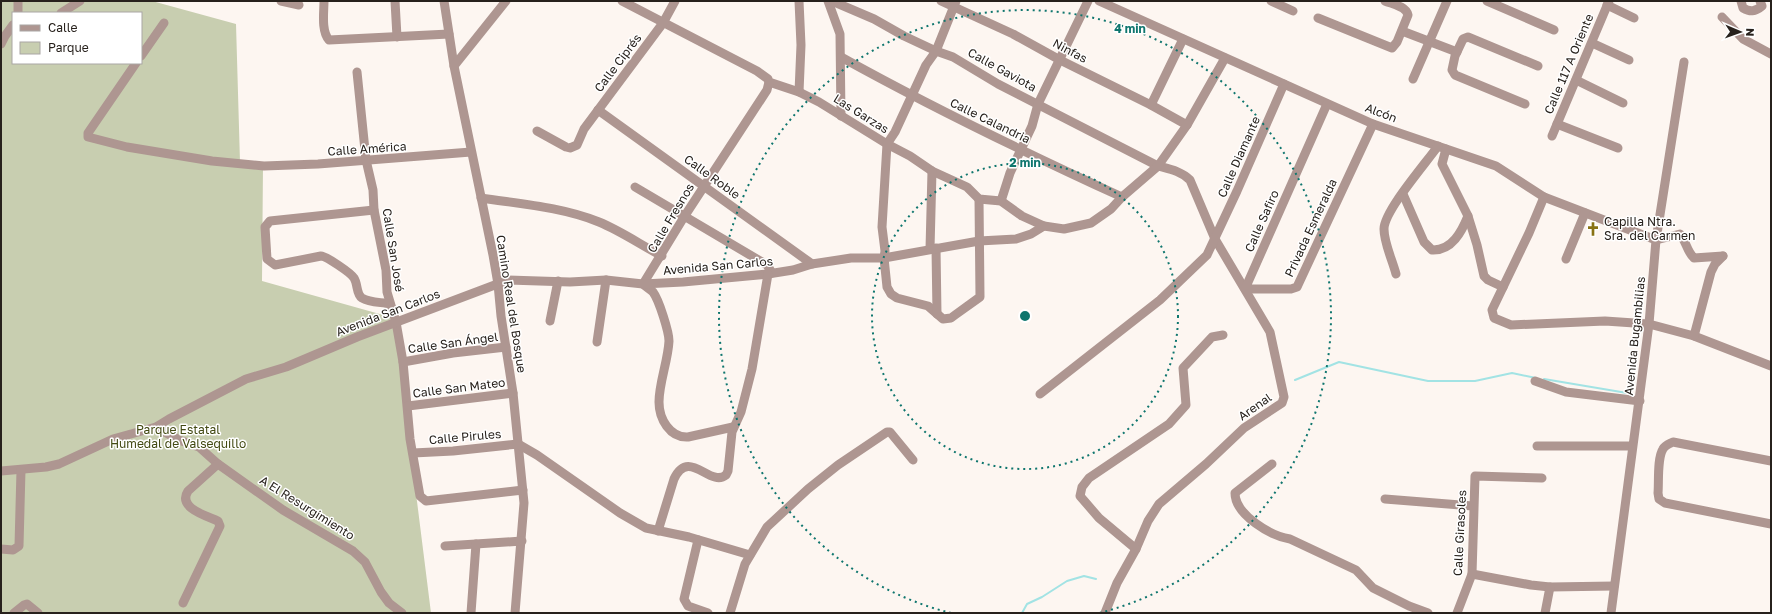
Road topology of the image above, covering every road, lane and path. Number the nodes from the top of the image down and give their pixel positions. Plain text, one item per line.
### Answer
1 (18, 1) edge
2 (80, 1) edge
3 (281, 1) edge
4 (324, 1) edge
5 (395, 1) edge
6 (444, 1) edge
7 (506, 1) edge
8 (622, 1) edge
9 (675, 1) edge
10 (799, 1) edge
11 (828, 1) edge
12 (941, 1) edge
13 (1088, 1) edge
14 (1100, 1) edge
15 (1272, 1) edge
16 (1385, 1) edge
17 (1447, 1) edge
18 (1486, 1) edge
19 (1741, 1) edge
20 (1760, 1) edge
21 (836, 3) edge
22 (1608, 3) edge
23 (955, 4) edge
24 (299, 5) dead end
25 (1293, 11) dead end
26 (18, 12) edge
27 (63, 12) edge
28 (1722, 17) dead end
29 (1318, 18) dead end
30 (1634, 18) dead end
31 (663, 23) junction
32 (164, 24) dead end
33 (12, 26) edge
34 (838, 27) junction
35 (1554, 30) dead end
36 (1402, 31) junction
37 (449, 34) junction
38 (397, 37) junction
39 (2, 38) edge
40 (1183, 39) junction
41 (1430, 42) junction
42 (1592, 43) junction
43 (936, 51) junction
44 (1457, 52) junction
45 (1771, 54) edge
46 (142, 55) edge
47 (841, 57) junction
48 (1225, 58) junction
49 (1060, 60) junction
50 (1629, 60) dead end
51 (1684, 62) dead end
52 (135, 64) edge
53 (454, 66) junction
54 (1538, 66) dead end
55 (356, 72) dead end
56 (1413, 79) dead end
57 (1576, 80) junction
58 (770, 82) junction
59 (1284, 84) junction
60 (799, 92) junction
61 (913, 97) junction
62 (1623, 103) dead end
63 (1038, 104) junction
64 (1327, 104) junction
65 (1525, 104) dead end
66 (1151, 105) junction
67 (598, 110) junction
68 (840, 116) junction
69 (1373, 124) junction
70 (1557, 124) junction
71 (1187, 125) junction
72 (537, 131) dead end
73 (1552, 136) dead end
74 (887, 144) junction
75 (1442, 147) junction
76 (1618, 148) dead end
77 (1021, 150) junction
78 (471, 152) junction
79 (366, 160) junction
80 (1158, 166) junction
81 (932, 171) junction
82 (704, 186) junction
83 (635, 187) dead end
84 (1403, 194) junction
85 (1122, 197) junction
86 (1544, 197) junction
87 (481, 198) junction
88 (979, 199) junction
89 (1001, 201) junction
90 (374, 210) junction
91 (1585, 213) junction
92 (1468, 216) junction
93 (684, 217) junction
94 (1044, 226) junction
95 (1215, 239) junction
96 (1656, 240) junction
97 (979, 241) junction
98 (933, 248) junction
99 (662, 256) junction
100 (884, 258) junction
101 (1566, 259) dead end
102 (812, 264) junction
103 (770, 274) junction
104 (1396, 274) dead end
105 (606, 280) junction
106 (558, 281) junction
107 (498, 284) junction
108 (643, 284) junction
109 (1503, 287) junction
110 (1245, 289) junction
111 (390, 304) junction
112 (937, 314) junction
113 (396, 322) junction
114 (550, 322) dead end
115 (1649, 324) junction
116 (1223, 335) dead end
117 (1694, 336) junction
118 (597, 342) dead end
119 (506, 347) junction
120 (403, 362) junction
121 (1771, 366) edge
122 (1535, 381) dead end
123 (513, 393) junction
124 (1040, 394) dead end
125 (1640, 401) junction
126 (408, 406) junction
127 (156, 427) junction
128 (734, 427) junction
129 (518, 444) junction
130 (1537, 446) dead end
131 (1632, 446) junction
132 (413, 453) junction
133 (913, 460) dead end
134 (1771, 461) edge
135 (218, 464) junction
136 (1272, 464) dead end
137 (21, 470) junction
138 (1, 471) edge
139 (1542, 478) dead end
140 (523, 490) junction
141 (1385, 499) dead end
142 (1473, 506) junction
143 (1771, 524) edge
144 (658, 531) junction
145 (698, 540) junction
146 (522, 541) junction
147 (476, 544) junction
148 (444, 546) dead end
149 (1, 549) edge
150 (1136, 549) junction
151 (750, 555) junction
152 (1472, 574) junction
153 (1614, 586) junction
154 (1550, 587) junction
155 (183, 603) dead end
156 (1407, 610) edge
157 (14, 613) edge
158 (38, 613) edge
159 (402, 613) edge
160 (471, 613) edge
161 (515, 613) edge
162 (708, 613) edge
163 (730, 613) edge
164 (1104, 613) edge
165 (1428, 613) edge
166 (1456, 613) edge
167 (1545, 613) edge
168 (1611, 613) edge

1 - 26 street
2 - 27 street
3 - 24 street
4 - 38 street
5 - 38 street
6 - 37 street, Camino Real del Bosque
7 - 53 street
8 - 31 street, Las Garzas
9 - 31 street, Calle Ciprés
10 - 60 street
11 - 34 street
12 - 23 street, Ninfas
13 - 49 street
14 - 40 street, Alcón
15 - 25 street
16 - 36 street
17 - 41 street
18 - 35 street
19 - 20 street
21 - 34 street
21 - 43 street, Calle Gaviota
22 - 30 street
22 - 42 street, Calle 117 A Oriente
23 - 43 street
23 - 49 street, Ninfas
28 - 45 street
29 - 36 street
31 - 58 street, Las Garzas
31 - 67 street, Calle Ciprés
32 - 46 street
33 - 39 street
34 - 47 street
36 - 41 street
37 - 38 street
37 - 53 street, Camino Real del Bosque
40 - 48 street, Alcón
40 - 66 street
41 - 44 street
41 - 56 street
42 - 50 street
42 - 57 street, Calle 117 A Oriente
43 - 61 street
43 - 63 street, Calle Gaviota
44 - 54 street
44 - 65 street
47 - 61 street, Calle Calandria
47 - 68 street
48 - 59 street, Alcón
48 - 71 street
49 - 63 street
49 - 66 street, Ninfas
51 - 96 street, Avenida Bugambilias
52 - 79 street, Calle América
53 - 78 street, Camino Real del Bosque
55 - 79 street, Calle San José
57 - 62 street
57 - 70 street, Calle 117 A Oriente
58 - 60 street, Las Garzas
58 - 82 street, Calle Fresnos
59 - 64 street, Alcón
59 - 95 street, Calle Diamante
60 - 68 street, Las Garzas
61 - 74 street
61 - 77 street, Calle Calandria
63 - 77 street
63 - 80 street, Calle Gaviota
64 - 69 street, Alcón
64 - 110 street, Calle Safiro
66 - 71 street, Ninfas
67 - 72 street, Calle Ciprés
67 - 82 street, Calle Roble
68 - 74 street, Las Garzas
69 - 75 street, Alcón
69 - 110 street, Privada Esmeralda
70 - 73 street, Calle 117 A Oriente
70 - 76 street
71 - 80 street
74 - 81 street, Las Garzas
74 - 100 street
75 - 84 street
75 - 86 street, Alcón
75 - 92 street
77 - 85 street, Calle Calandria
77 - 89 street
78 - 79 street, Calle América
78 - 87 street, Camino Real del Bosque
79 - 90 street, Calle San José
80 - 85 street
80 - 95 street, Arenal
81 - 88 street, Las Garzas
81 - 98 street
82 - 93 street, Calle Fresnos
82 - 102 street, Calle Roble
83 - 93 street
84 - 92 street
84 - 104 street
85 - 94 street
86 - 91 street, Alcón
86 - 109 street
87 - 99 street
87 - 107 street, Camino Real del Bosque
88 - 89 street
88 - 97 street
89 - 94 street
90 - 111 street, Calle San José
90 - 111 street
91 - 96 street, Alcón
91 - 101 street
92 - 109 street
93 - 99 street, Calle Fresnos
93 - 103 street
94 - 97 street, Avenida San Carlos
95 - 110 street, Arenal
95 - 124 street, Calle Diamante
96 - 115 street, Avenida Bugambilias
96 - 117 street
97 - 98 street, Avenida San Carlos
97 - 112 street
98 - 100 street, Avenida San Carlos
98 - 112 street
99 - 108 street, Calle Fresnos
100 - 102 street, Avenida San Carlos
100 - 112 street
102 - 103 street, Avenida San Carlos
103 - 108 street, Avenida San Carlos
103 - 128 street
105 - 106 street, Avenida San Carlos
105 - 108 street, Avenida San Carlos
105 - 118 street
106 - 107 street, Avenida San Carlos
106 - 114 street
107 - 113 street, Avenida San Carlos
107 - 119 street, Camino Real del Bosque
108 - 128 street
109 - 115 street
110 - 150 street, Arenal
111 - 113 street, Calle San José
113 - 120 street, Calle San José
113 - 127 street, Avenida San Carlos
115 - 117 street
115 - 125 street, Avenida Bugambilias
116 - 150 street
117 - 121 street
119 - 120 street, Calle San Ángel
119 - 123 street, Camino Real del Bosque
120 - 126 street, Calle San José
122 - 125 street
123 - 126 street, Calle San Mateo
123 - 129 street, Camino Real del Bosque
125 - 131 street, Avenida Bugambilias
126 - 132 street, Calle San José
127 - 135 street, A El Resurgimiento
127 - 137 street
128 - 144 street
129 - 132 street, Calle Pirules
129 - 140 street, Camino Real del Bosque
129 - 144 street
130 - 131 street
131 - 153 street, Avenida Bugambilias
132 - 140 street, Calle San José
133 - 151 street
134 - 143 street
135 - 155 street
135 - 159 street, A El Resurgimiento
136 - 156 street
137 - 138 street
137 - 149 street
139 - 142 street, Calle Girasoles
140 - 146 street, Camino Real del Bosque
141 - 142 street
142 - 152 street, Calle Girasoles
144 - 145 street
145 - 151 street
145 - 162 street
146 - 147 street
146 - 161 street, Camino Real del Bosque
147 - 148 street
147 - 160 street
150 - 164 street, Arenal
151 - 163 street
152 - 154 street
152 - 166 street, Calle Girasoles
153 - 154 street
153 - 168 street, Avenida Bugambilias
154 - 167 street
156 - 165 street
157 - 158 street

